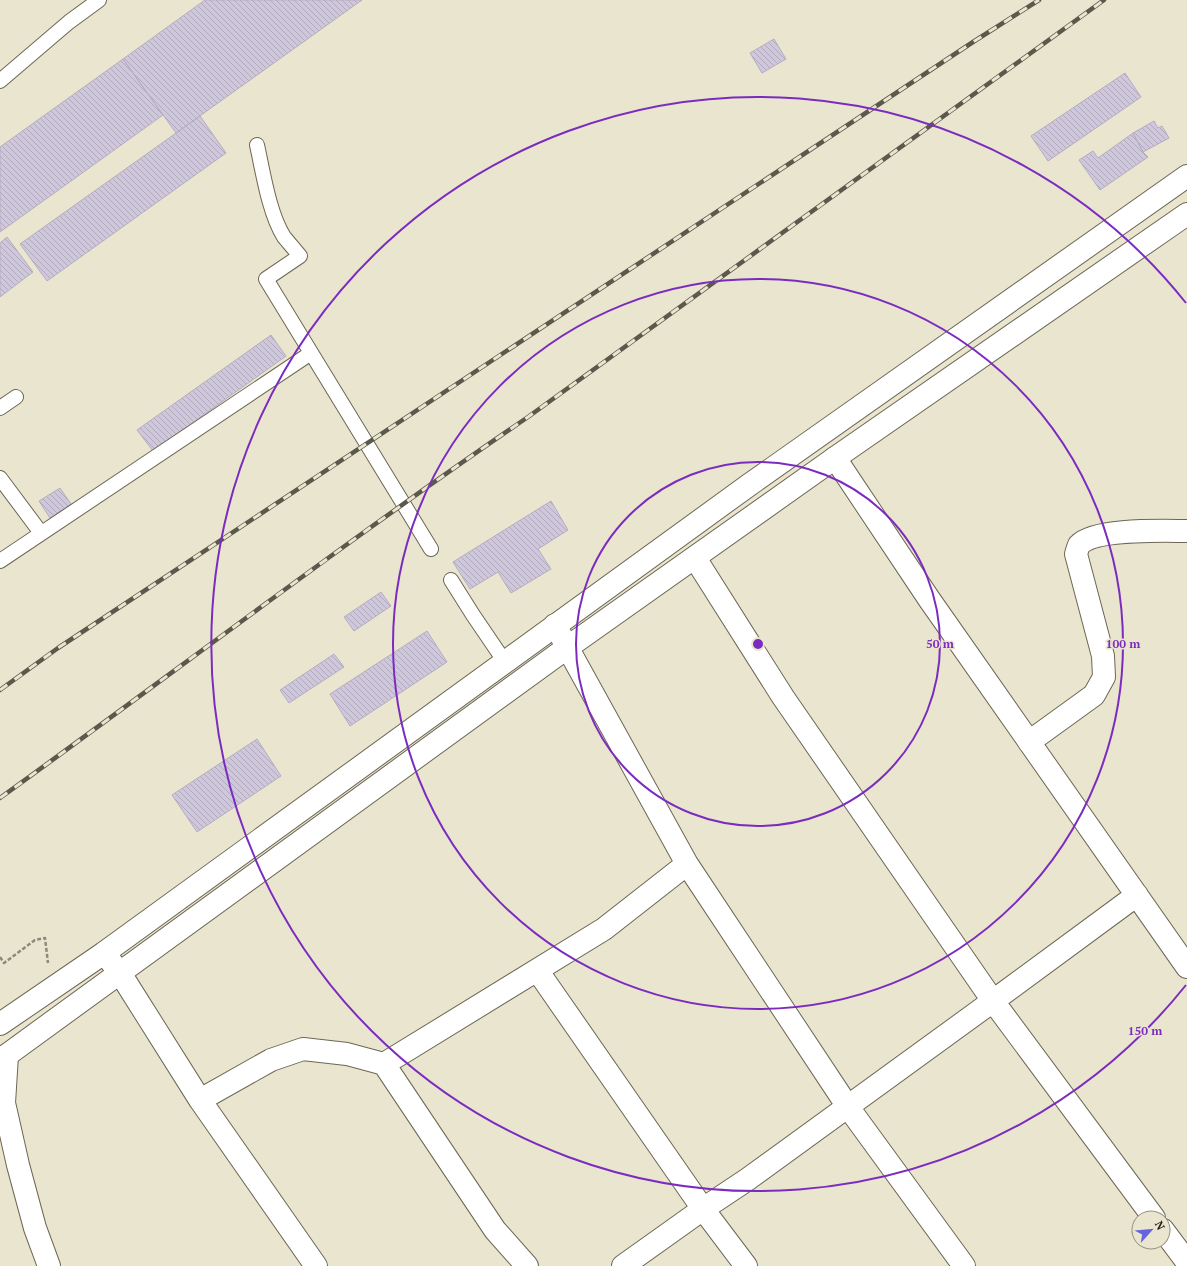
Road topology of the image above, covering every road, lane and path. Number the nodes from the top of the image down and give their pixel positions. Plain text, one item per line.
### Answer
1 (99, 0) edge
2 (0, 81) edge
3 (257, 145) dead end
4 (1187, 176) edge
5 (1187, 214) edge
6 (311, 352) junction
7 (16, 397) dead end
8 (0, 408) edge
9 (835, 458) junction
10 (0, 478) edge
11 (1187, 530) edge
12 (41, 533) junction
13 (431, 549) dead end
14 (695, 558) junction
15 (0, 561) edge
16 (452, 580) dead end
17 (555, 625) junction
18 (568, 647) junction
19 (505, 662) junction
20 (1029, 742) junction
21 (687, 864) junction
22 (1137, 895) junction
23 (104, 953) junction
24 (0, 957) edge
25 (1187, 967) edge
26 (537, 970) junction
27 (120, 973) junction
28 (59, 984) junction
29 (993, 1001) junction
30 (0, 1024) edge
31 (4, 1058) edge
32 (384, 1064) junction
33 (200, 1100) junction
34 (848, 1107) junction
35 (703, 1209) junction
36 (1148, 1210) edge
37 (1171, 1241) edge
38 (1187, 1262) edge
39 (48, 1266) edge
40 (316, 1266) edge
41 (527, 1266) edge
42 (622, 1266) edge
43 (746, 1266) edge
44 (964, 1266) edge

1 - 2 lane
3 - 6 lane
4 - 17 street
5 - 9 street
6 - 12 lane
6 - 13 lane
7 - 8 lane
9 - 14 street
9 - 20 street
10 - 12 lane
11 - 20 street
12 - 15 lane
14 - 18 street
14 - 29 street
16 - 19 lane
17 - 18 street
17 - 19 street
18 - 21 street
18 - 27 street
19 - 23 street
20 - 22 street
21 - 26 street
21 - 34 street
22 - 25 street
22 - 29 street
23 - 27 street
23 - 28 street
24 - 28 path
26 - 32 street
26 - 35 street
27 - 31 street
27 - 33 street
28 - 30 street
29 - 34 street
29 - 36 street
31 - 39 street
32 - 33 street
32 - 41 street
33 - 40 street
34 - 35 street
34 - 44 street
35 - 42 street
35 - 43 street
37 - 38 street

